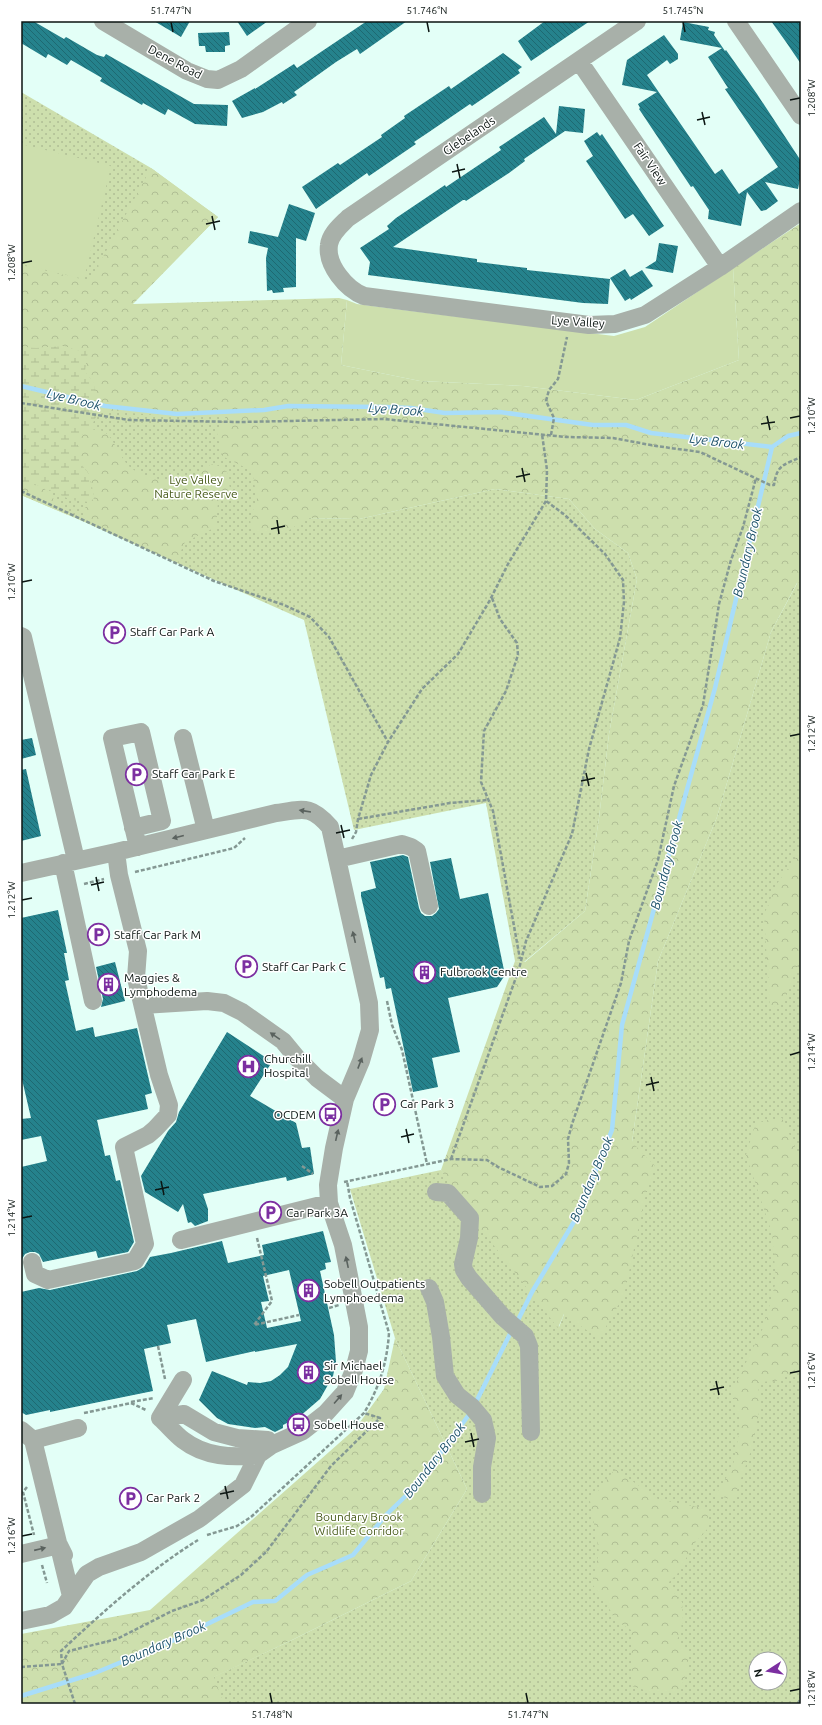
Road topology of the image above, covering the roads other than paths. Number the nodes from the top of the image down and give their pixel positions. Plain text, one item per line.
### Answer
1 (103, 21) edge
2 (308, 21) edge
3 (637, 21) edge
4 (736, 21) edge
5 (579, 61) junction
6 (801, 116) edge
7 (801, 211) edge
8 (720, 266) junction
9 (335, 268) joint
10 (21, 636) edge
11 (183, 738) dead end
12 (134, 828) junction
13 (206, 830) junction
14 (138, 847) junction
15 (116, 852) junction
16 (337, 859) junction
17 (68, 868) junction
18 (21, 873) edge
19 (429, 906) dead end
20 (93, 1001) dead end
21 (143, 1005) junction
22 (345, 1099) junction
23 (436, 1192) dead end
24 (329, 1203) junction
25 (181, 1240) dead end
26 (32, 1262) dead end
27 (430, 1288) dead end
28 (174, 1382) road end
29 (79, 1421) road end
30 (531, 1432) dead end
31 (27, 1435) edge
32 (265, 1450) junction
33 (482, 1494) dead end
34 (59, 1545) junction
35 (21, 1554) edge
36 (87, 1574) junction
37 (71, 1596) junction
38 (21, 1621) edge

1 - 2 street, Dene Road
3 - 5 street, Glebelands
4 - 6 street
5 - 8 street, Fair View
5 - 9 street, Glebelands
7 - 8 street, Lye Valley
8 - 9 street, Lye Valley
10 - 17 street
11 - 13 street
12 - 12 street
12 - 14 street
13 -> 14 street
16 -> 13 street
14 - 15 street
15 - 17 street
15 - 21 street
16 - 19 street
22 -> 16 street
17 - 18 street
17 - 20 street
22 -> 21 street
21 - 26 street
24 -> 22 street
23 - 30 street
24 - 25 street
32 -> 24 street
27 - 33 street
28 - 32 street
29 - 31 street
31 - 34 street
32 - 36 street
35 -> 34 street
34 - 36 street
34 - 37 street
36 - 37 street
37 - 38 street

